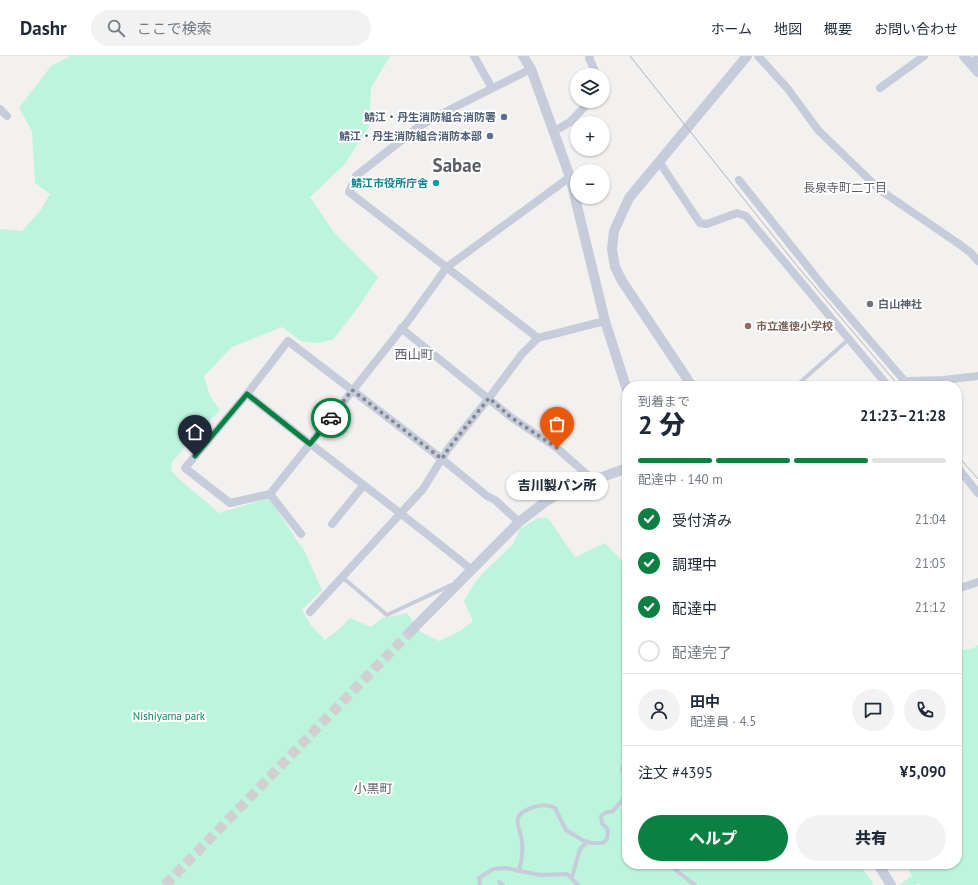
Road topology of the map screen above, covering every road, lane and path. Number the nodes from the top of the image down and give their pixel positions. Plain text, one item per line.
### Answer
1 (474, 56) edge
2 (524, 56) edge
3 (590, 56) edge
4 (747, 56) edge
5 (758, 56) edge
6 (924, 56) edge
7 (964, 56) edge
8 (976, 65) edge
9 (593, 68) edge
10 (530, 69) junction
11 (492, 88) junction
12 (880, 88) dead end
13 (583, 108) edge
14 (0, 109) edge
15 (7, 116) dead end
16 (560, 128) dead end
17 (660, 163) junction
18 (570, 177) joint
19 (739, 180) dead end
20 (577, 204) edge
21 (978, 261) edge
22 (446, 267) junction
23 (605, 321) junction
24 (401, 328) junction
25 (538, 338) junction
26 (849, 339) junction
27 (978, 376) edge
28 (624, 381) edge
29 (689, 381) edge
30 (802, 381) edge
31 (884, 381) edge
32 (905, 381) edge
33 (935, 381) edge
34 (352, 390) junction
35 (247, 394) junction
36 (489, 398) junction
37 (310, 444) junction
38 (442, 459) junction
39 (622, 470) edge
40 (962, 473) edge
41 (593, 480) junction
42 (363, 486) junction
43 (978, 493) edge
44 (270, 494) junction
45 (400, 513) junction
46 (519, 522) junction
47 (332, 524) dead end
48 (301, 534) dead end
49 (472, 570) junction
50 (342, 577) junction
51 (462, 580) junction
52 (978, 582) edge
53 (969, 584) junction
54 (962, 587) edge
55 (978, 589) edge
56 (310, 612) dead end
57 (411, 631) tunnel mouth
58 (622, 801) edge
59 (587, 842) junction
60 (675, 869) edge
61 (881, 869) edge
62 (519, 871) junction
63 (572, 877) junction
64 (498, 882) dead end
65 (480, 885) edge
66 (503, 885) edge
67 (578, 885) edge
68 (695, 885) edge
69 (891, 885) edge

1 - 11 street
2 - 10 street
3 - 9 street
4 - 17 street
5 - 21 street
6 - 12 street
7 - 8 street
10 - 11 street
10 - 18 street
11 - 22 street
13 - 16 street
14 - 15 street
17 - 26 street
17 - 29 street
18 - 22 street
19 - 32 street
20 - 23 street
22 - 24 street
22 - 25 street
23 - 25 street
23 - 28 street
24 - 34 street
24 - 36 street
25 - 36 street
26 - 30 lane
26 - 31 street
27 - 33 street
34 - 35 street
34 - 37 street
34 - 38 street
35 - 37 street
35 - 44 street
36 - 38 street
36 - 41 street
37 - 42 street
37 - 44 street
38 - 45 street
38 - 46 street
39 - 41 street
40 - 43 street
41 - 46 street
42 - 45 street
42 - 47 street
44 - 48 street
45 - 49 street
45 - 50 street
46 - 49 street
49 - 51 street
50 - 51 lane
50 - 56 street
51 - 57 street
52 - 53 street
53 - 54 street
53 - 55 street
58 - 59 lane
59 - 62 lane
59 - 63 lane
60 - 68 lane
61 - 69 street
62 - 63 lane
62 - 65 lane
63 - 67 lane
64 - 66 lane

